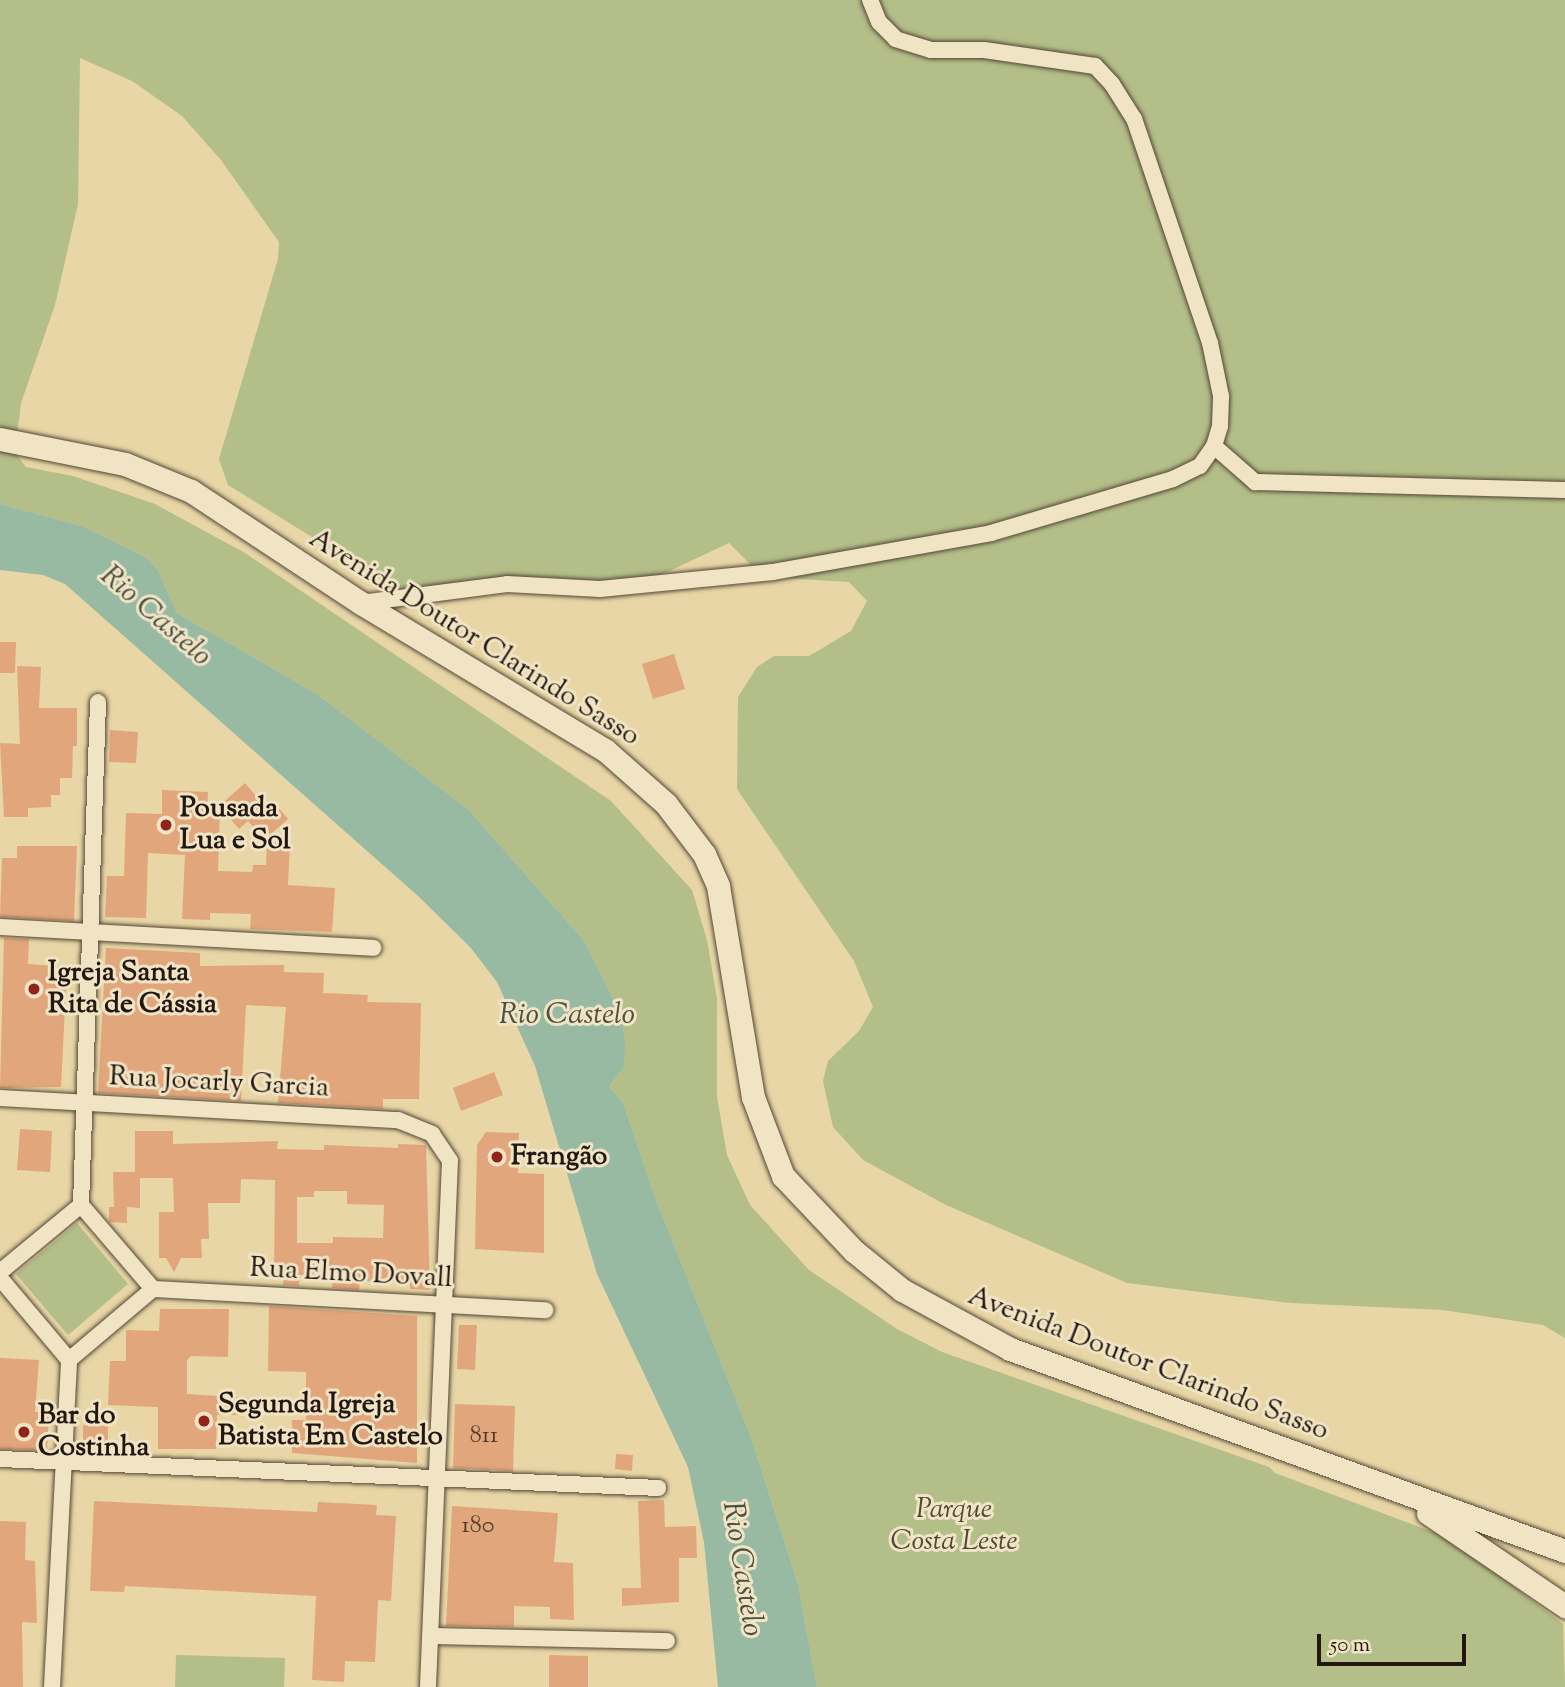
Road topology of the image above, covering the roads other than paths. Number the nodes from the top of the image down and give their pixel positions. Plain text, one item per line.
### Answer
1 (870, 0) edge
2 (0, 439) edge
3 (1214, 446) junction
4 (1565, 490) edge
5 (361, 603) junction
6 (98, 702) dead end
7 (0, 928) edge
8 (92, 932) junction
9 (373, 948) dead end
10 (0, 1098) edge
11 (84, 1101) junction
12 (81, 1205) junction
13 (0, 1272) edge
14 (0, 1278) edge
15 (153, 1289) junction
16 (446, 1306) junction
17 (545, 1310) dead end
18 (69, 1360) junction
19 (0, 1459) edge
20 (62, 1463) junction
21 (437, 1481) junction
22 (658, 1488) dead end
23 (1403, 1495) junction
24 (1565, 1551) edge
25 (1565, 1606) edge
26 (430, 1636) junction
27 (667, 1641) dead end
28 (52, 1687) edge
29 (428, 1687) edge

1 - 3 street
2 - 5 main road, Avenida Doutor Clarindo Sasso
3 - 4 street
3 - 5 street
5 - 23 main road, Avenida Doutor Clarindo Sasso
6 - 8 street
7 - 8 street
8 - 9 street
8 - 11 street
10 - 11 street, Rua Jocarly Garcia
11 - 12 street
11 - 16 street, Rua Jocarly Garcia
12 - 13 street
12 - 15 street
14 - 18 street
15 - 16 street, Rua Elmo Dovall
15 - 18 street
16 - 17 street, Rua Elmo Dovall
16 - 21 street
18 - 20 street
19 - 20 street
20 - 21 street
20 - 28 street
21 - 22 street
21 - 26 street
23 - 24 main road, Avenida Doutor Clarindo Sasso
23 - 25 main road, Avenida Doutor Clarindo Sasso
26 - 27 street
26 - 29 street

